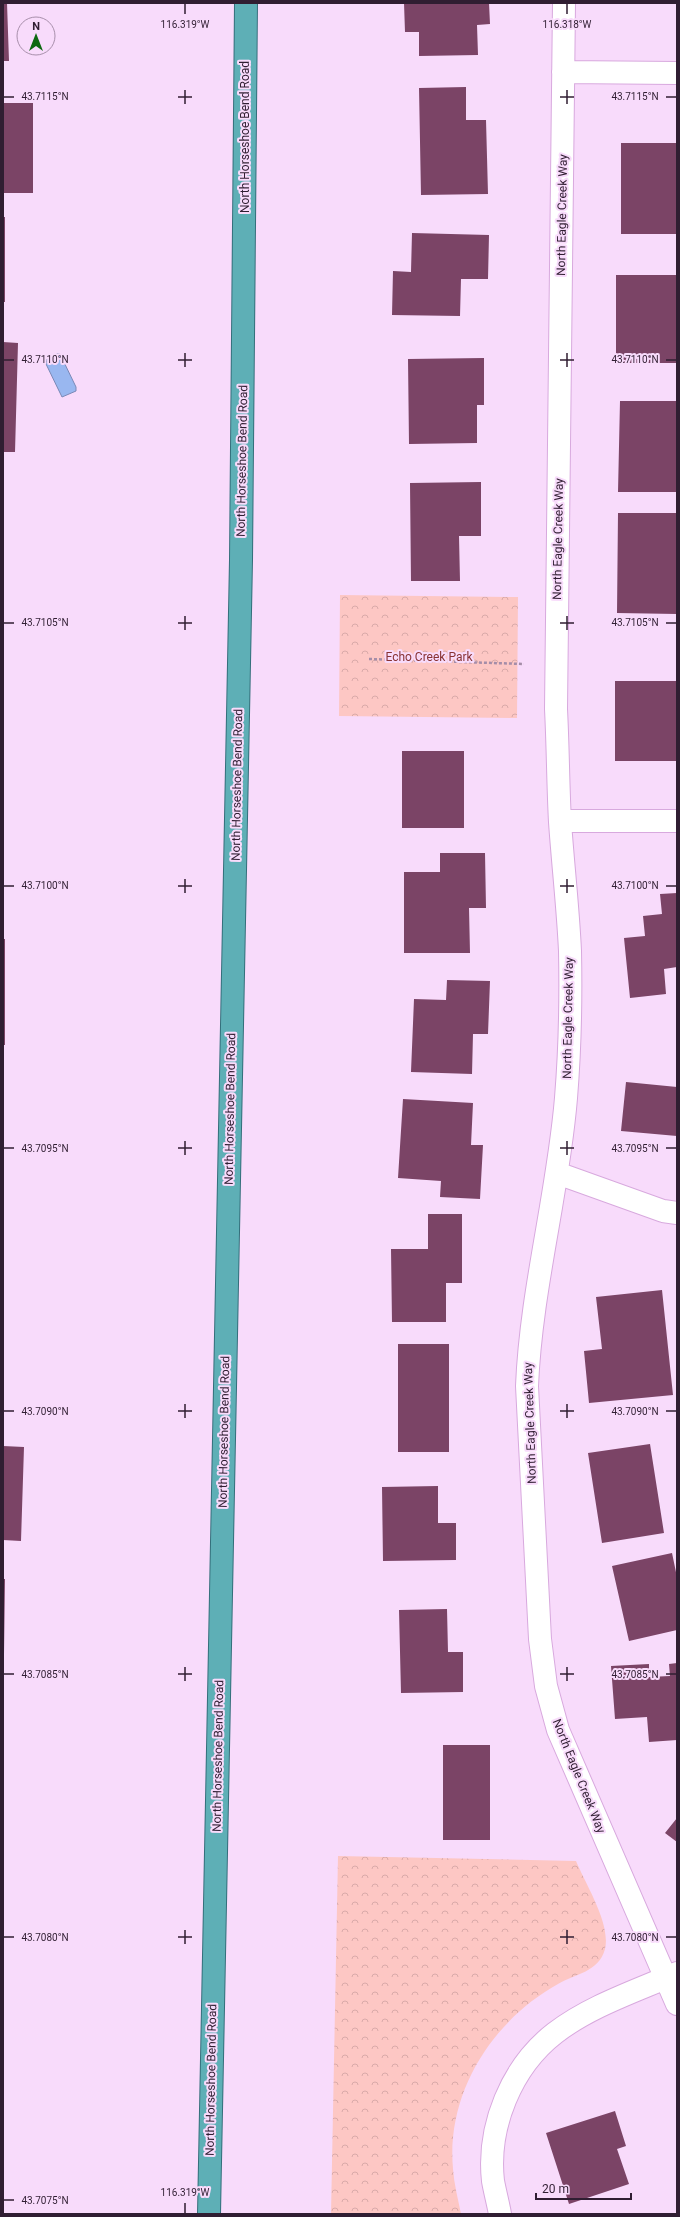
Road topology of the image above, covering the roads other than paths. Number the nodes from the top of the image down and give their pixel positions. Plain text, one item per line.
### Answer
1 (246, 3) edge
2 (564, 3) edge
3 (563, 72) junction
4 (677, 73) edge
5 (560, 821) junction
6 (677, 821) edge
7 (557, 1173) junction
8 (677, 1213) edge
9 (671, 1976) edge
10 (677, 2004) edge
11 (209, 2214) edge
12 (500, 2214) edge

1 - 11 highway, North Horseshoe Bend Road
2 - 3 street, North Eagle Creek Way
3 - 4 street
3 - 5 street, North Eagle Creek Way
5 - 6 street
5 - 7 street, North Eagle Creek Way
7 - 8 street
7 - 9 street, North Eagle Creek Way
9 - 10 street, North Eagle Creek Way
9 - 12 street

